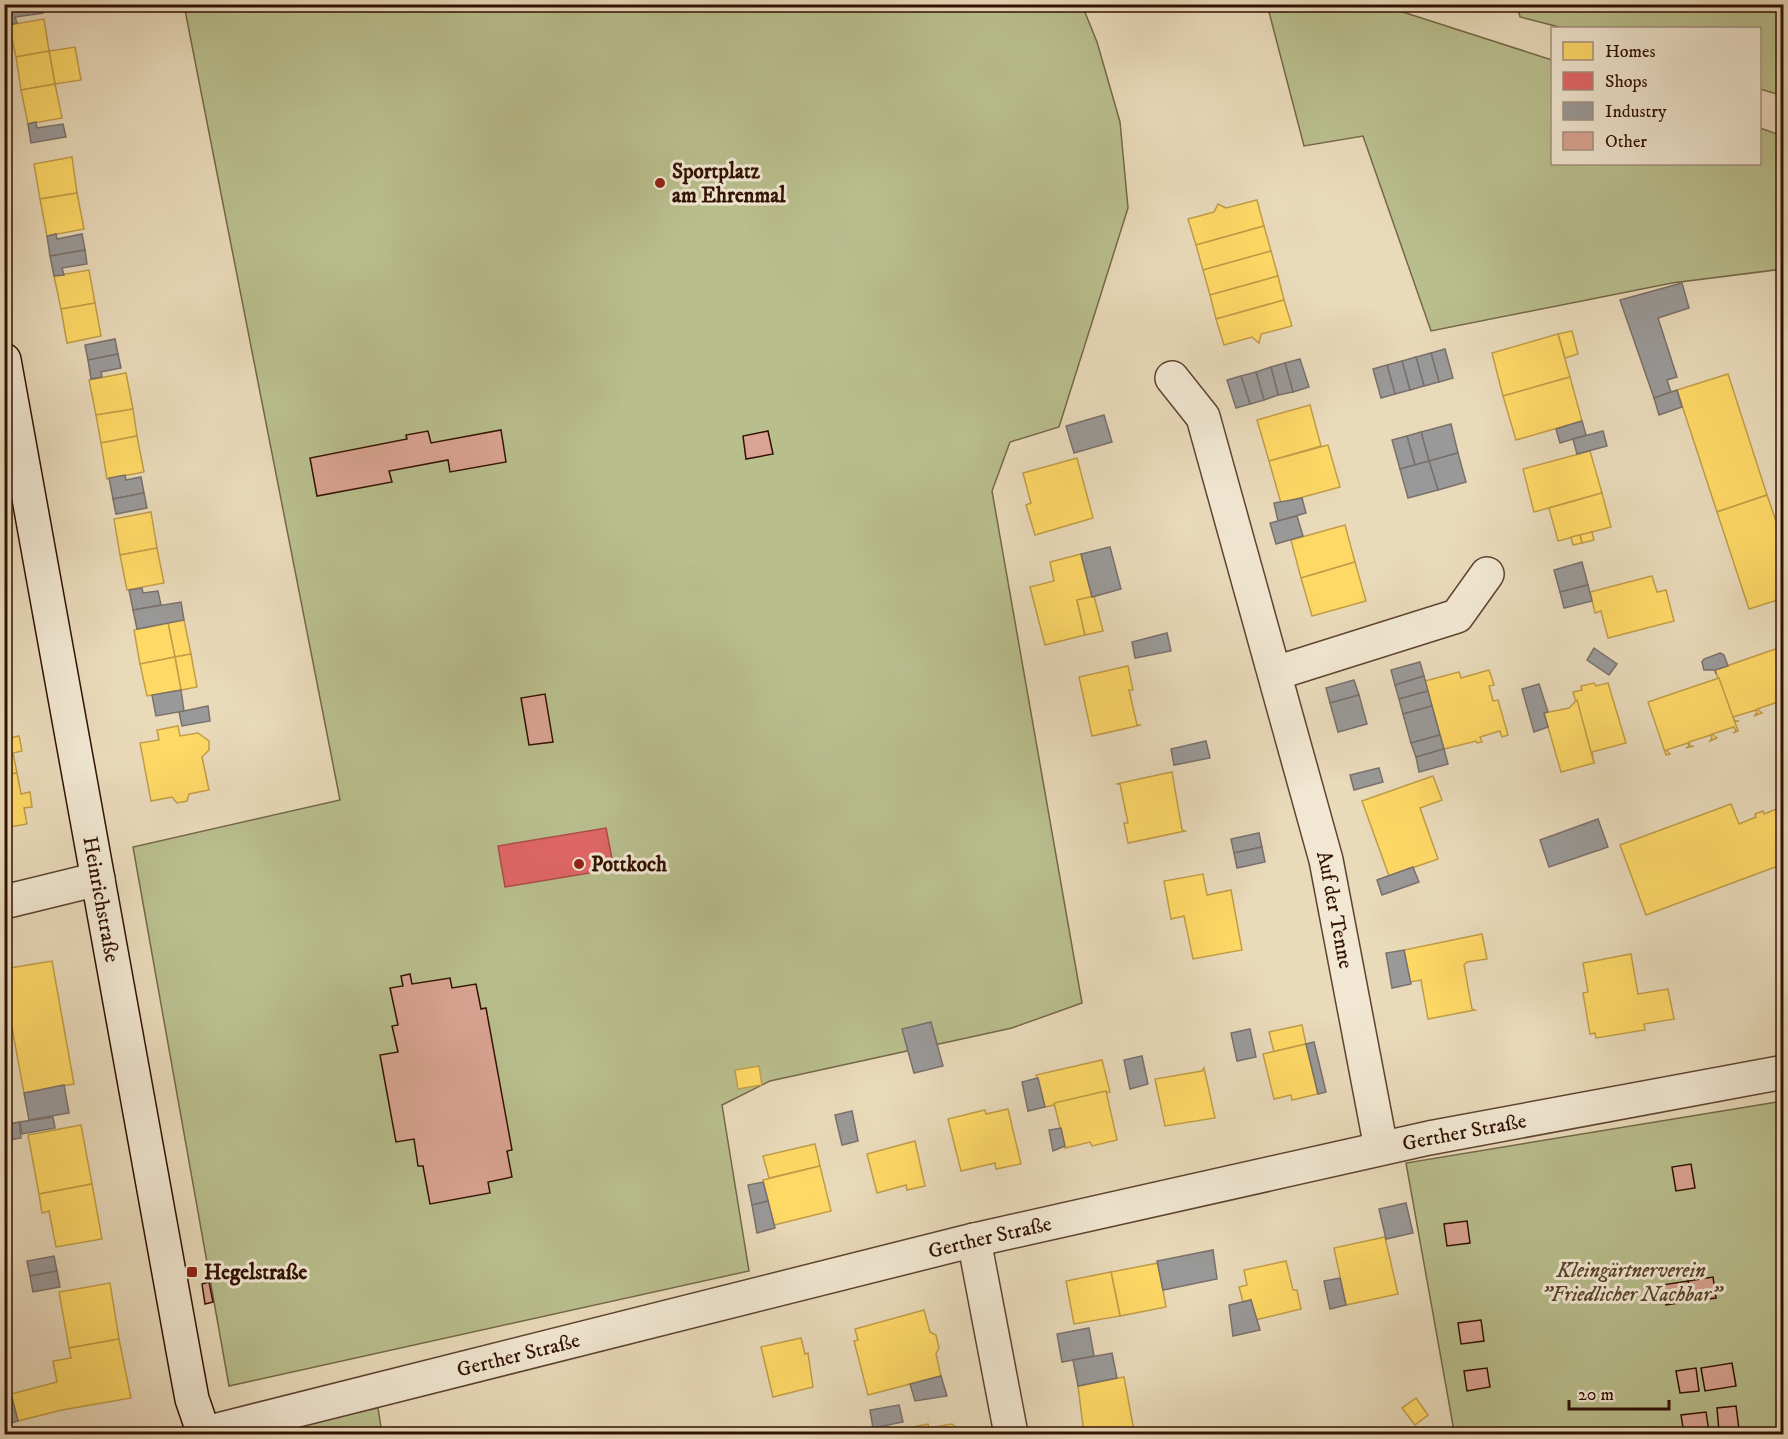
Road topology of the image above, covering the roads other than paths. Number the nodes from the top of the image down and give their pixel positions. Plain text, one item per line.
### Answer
1 (4, 360) edge
2 (1172, 378) dead end
3 (1486, 574) dead end
4 (1276, 673) junction
5 (98, 879) junction
6 (4, 902) edge
7 (1784, 1072) edge
8 (1381, 1148) junction
9 (974, 1240) junction
10 (203, 1434) edge
11 (1011, 1434) edge

1 - 5 street, Heinrichstraße
2 - 4 street, Auf der Tenne
3 - 4 street
4 - 8 street, Auf der Tenne
5 - 6 street
5 - 10 street, Heinrichstraße
7 - 8 street, Gerther Straße
8 - 9 street, Gerther Straße
9 - 10 street, Gerther Straße
9 - 11 street

